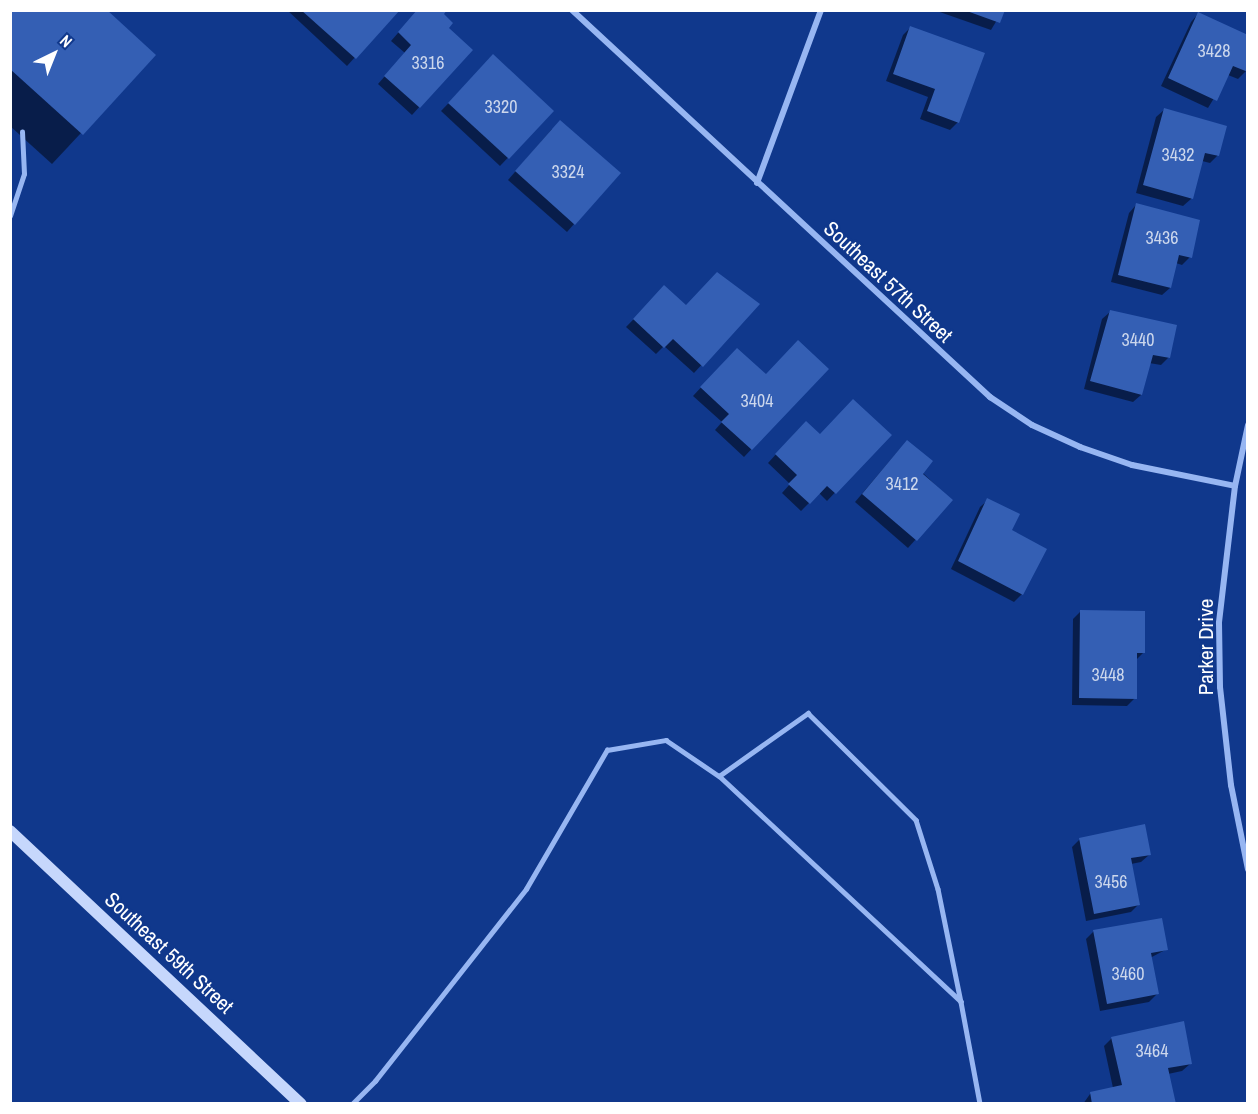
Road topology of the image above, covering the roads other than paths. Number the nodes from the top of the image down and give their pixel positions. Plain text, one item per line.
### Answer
1 (572, 10) edge
2 (821, 10) edge
3 (21, 132) dead end
4 (757, 183) junction
5 (10, 216) edge
6 (1248, 425) edge
7 (1235, 486) junction
8 (719, 776) junction
9 (10, 831) edge
10 (1248, 869) edge
11 (961, 1002) junction
12 (301, 1104) edge
13 (352, 1104) edge
14 (980, 1104) edge

1 - 4 street, Southeast 57th Street
2 - 4 street
3 - 5 lane
4 - 7 street, Southeast 57th Street
6 - 7 street, Parker Drive
7 - 10 street, Parker Drive
8 - 11 lane
8 - 11 lane
8 - 13 lane
9 - 12 main road, Southeast 59th Street
11 - 14 lane

